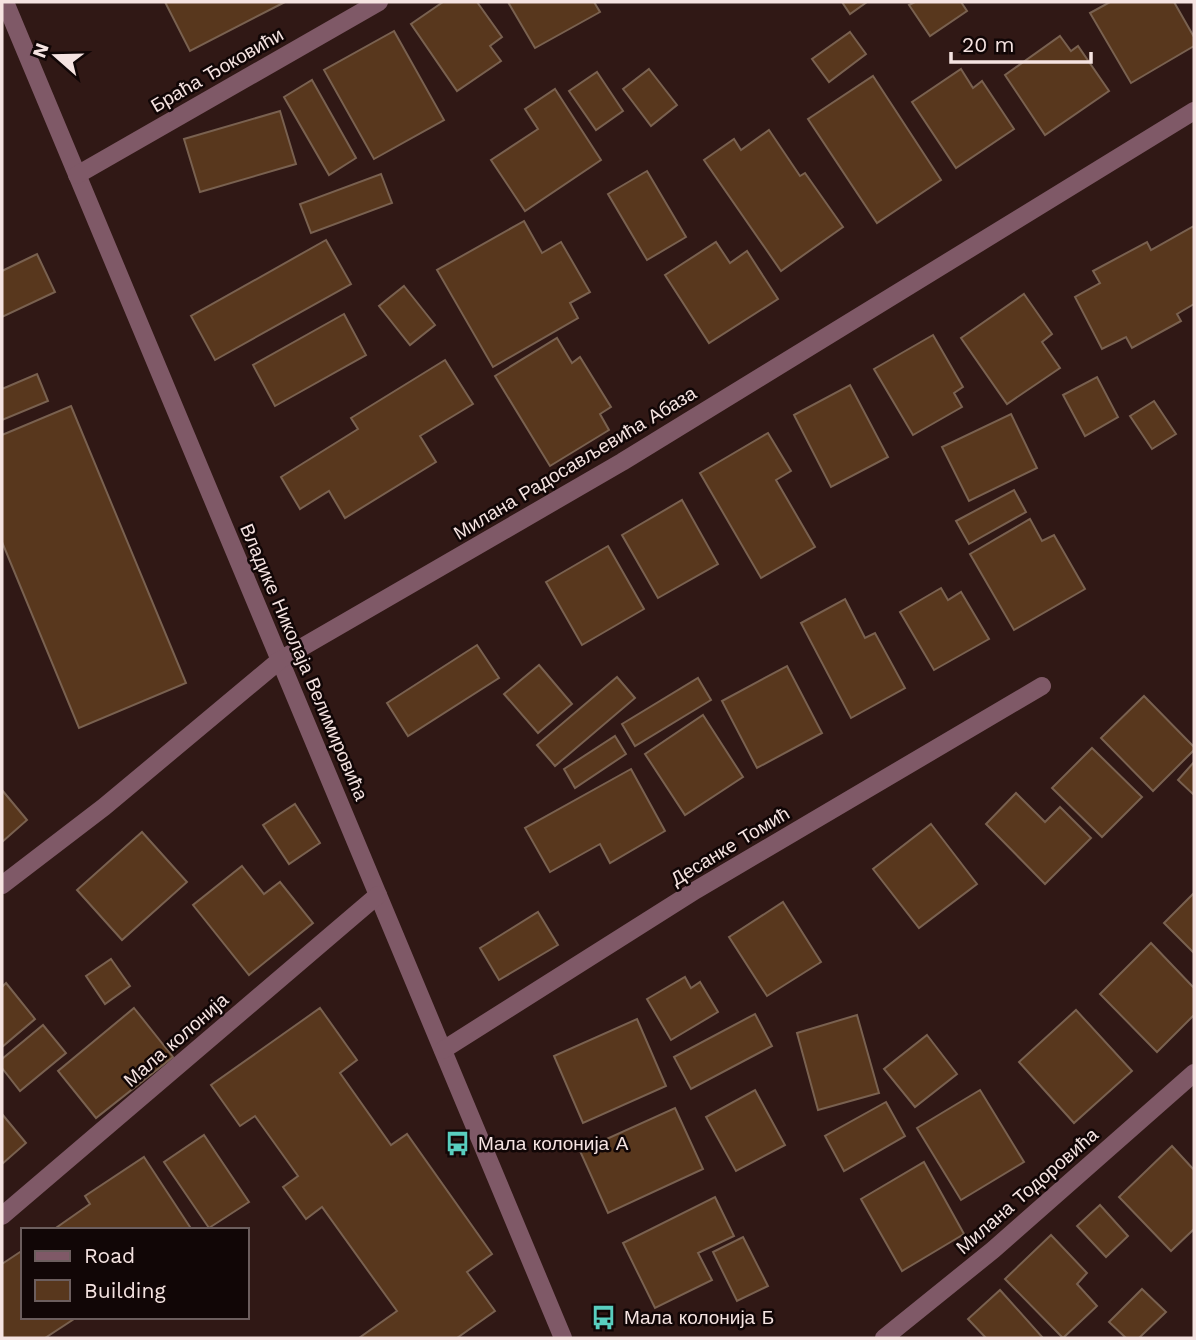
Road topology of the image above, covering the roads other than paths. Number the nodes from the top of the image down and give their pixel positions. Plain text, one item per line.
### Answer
1 (5, 2) edge
2 (379, 2) edge
3 (1194, 111) edge
4 (77, 176) junction
5 (280, 660) junction
6 (1042, 686) dead end
7 (2, 885) edge
8 (378, 895) junction
9 (443, 1050) junction
10 (1194, 1073) edge
11 (2, 1216) edge
12 (563, 1338) edge
13 (884, 1338) edge

1 - 4 street, Владике Николаја Велимировића
2 - 4 street, Браћа Ђоковићи
3 - 5 street, Милана Радосављевића Абаза
4 - 5 street, Владике Николаја Велимировића
5 - 7 street, Милана Радосављевића Абаза
5 - 8 street, Владике Николаја Велимировића
6 - 9 street, Десанке Томић
8 - 9 street, Владике Николаја Велимировића
8 - 11 street, Мала колонија
9 - 12 street, Владике Николаја Велимировића
10 - 13 street, Милана Тодоровића

